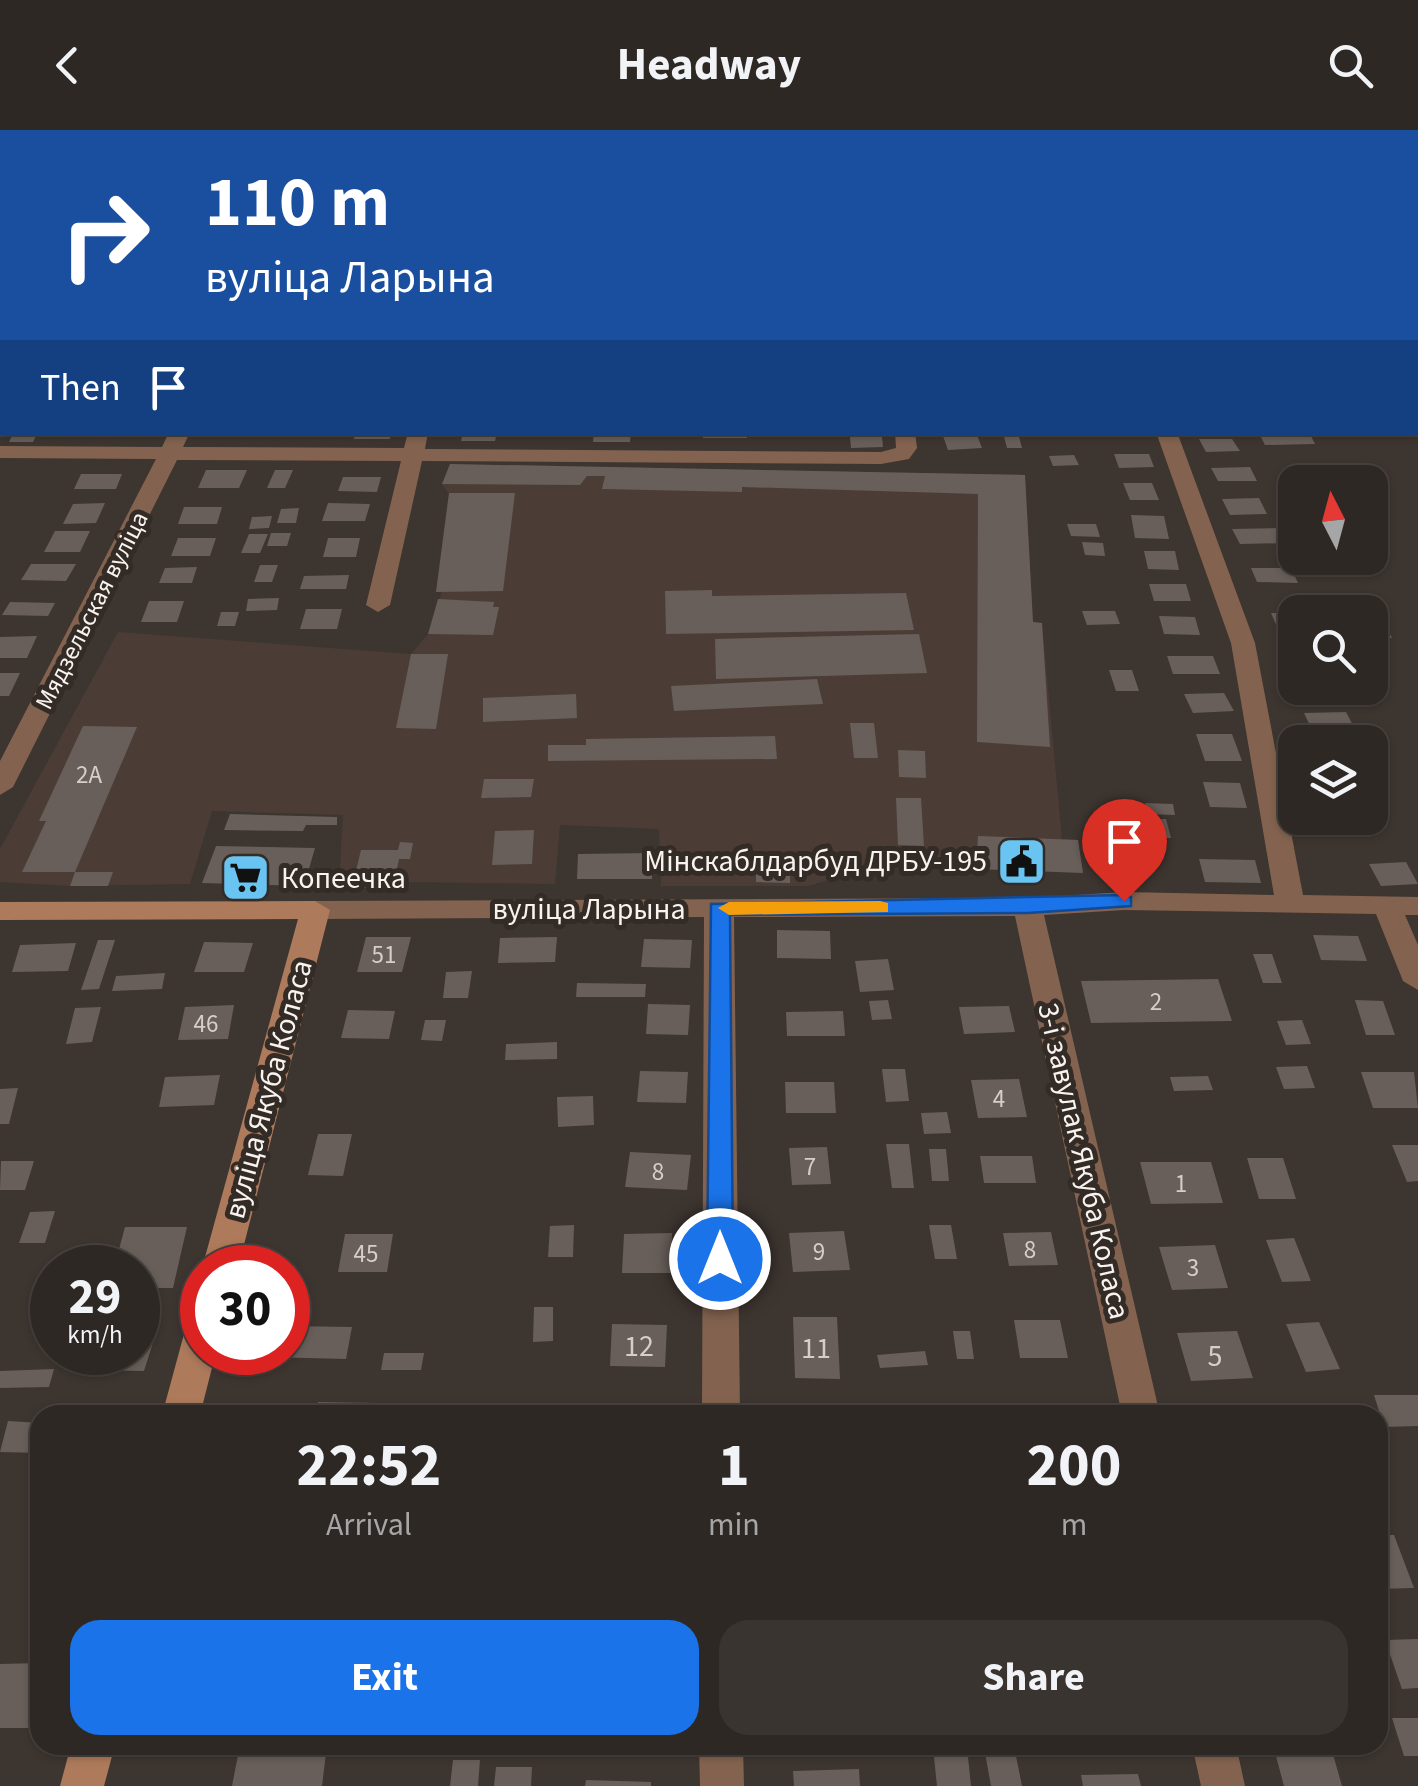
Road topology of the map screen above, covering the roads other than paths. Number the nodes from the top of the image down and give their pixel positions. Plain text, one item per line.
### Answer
1 (417, 435) edge
2 (662, 435) edge
3 (905, 435) edge
4 (1167, 435) edge
5 (176, 443) edge
6 (0, 452) edge
7 (411, 457) junction
8 (659, 457) junction
9 (378, 605) dead end
10 (0, 787) edge
11 (1387, 905) junction
12 (1290, 906) junction
13 (1418, 906) edge
14 (1028, 907) junction
15 (719, 908) junction
16 (315, 910) junction
17 (0, 911) edge
18 (1418, 981) edge
19 (226, 1245) edge
20 (191, 1375) edge
21 (184, 1405) edge
22 (720, 1405) edge
23 (1138, 1405) edge
24 (90, 1755) edge
25 (722, 1755) edge
26 (1216, 1755) edge
27 (82, 1786) edge
28 (722, 1786) edge
29 (1223, 1786) edge

1 - 7 street
2 - 8 street
3 - 8 street
4 - 12 street
5 - 6 street
5 - 7 street
5 - 10 street, Мядзельская вуліца
7 - 8 street
7 - 9 street
11 - 12 street, вуліца Ларына
11 - 13 street, вуліца Ларына
11 - 18 street
12 - 14 street, вуліца Ларына
14 - 15 street, вуліца Ларына
14 - 23 street, 3-і завулак Якуба Коласа
15 - 16 street, вуліца Ларына
15 - 22 street
16 - 17 street, вуліца Ларына
16 - 19 street, вуліца Якуба Коласа
20 - 21 street
24 - 27 street
25 - 28 street
26 - 29 street

